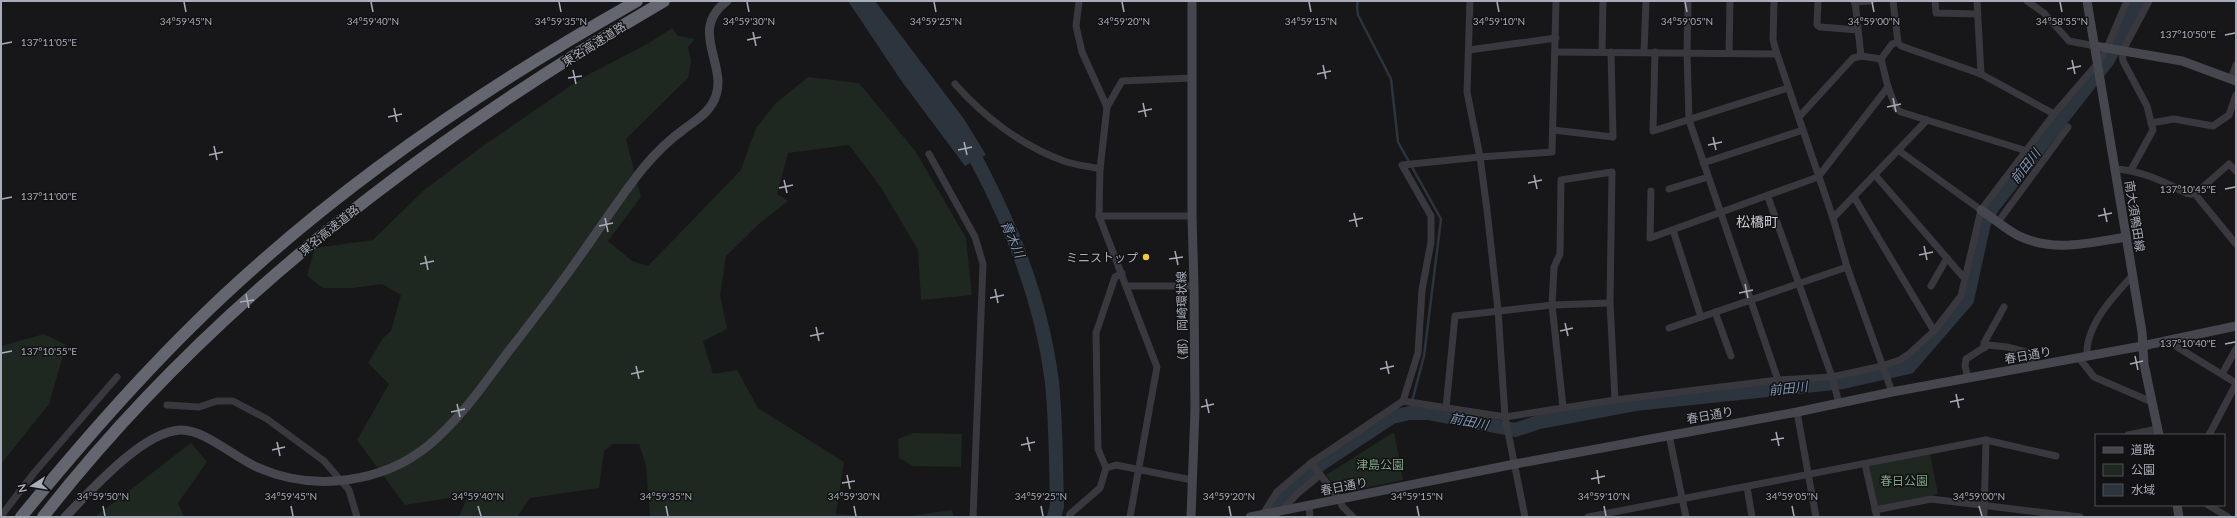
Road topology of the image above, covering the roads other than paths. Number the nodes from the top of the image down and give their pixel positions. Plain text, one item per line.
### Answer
1 (637, 1) edge
2 (664, 1) edge
3 (727, 1) edge
4 (1080, 1) edge
5 (1192, 1) edge
6 (1470, 1) edge
7 (1473, 1) edge
8 (1556, 1) edge
9 (1603, 1) edge
10 (1646, 1) edge
11 (1688, 1) edge
12 (1730, 1) edge
13 (1774, 1) edge
14 (1818, 1) edge
15 (1854, 1) edge
16 (1871, 1) edge
17 (1893, 1) edge
18 (1935, 1) edge
19 (1977, 1) edge
20 (2027, 1) edge
21 (2087, 1) edge
22 (2127, 1) edge
23 (2149, 1) edge
24 (1977, 14) junction
25 (1858, 30) junction
26 (1556, 38) junction
27 (1898, 42) junction
28 (2095, 46) junction
29 (1469, 50) junction
30 (2106, 50) junction
31 (1555, 52) junction
32 (1602, 52) junction
33 (1611, 52) junction
34 (1644, 52) junction
35 (1655, 52) junction
36 (1687, 52) junction
37 (2122, 52) junction
38 (1728, 53) junction
39 (1777, 54) junction
40 (1861, 56) junction
41 (1881, 59) junction
42 (2098, 63) junction
43 (2236, 65) edge
44 (1980, 74) junction
45 (1192, 78) junction
46 (2233, 80) edge
47 (955, 84) dead end
48 (1888, 87) junction
49 (1788, 88) junction
50 (2236, 95) edge
51 (1107, 107) junction
52 (2054, 114) junction
53 (1799, 117) junction
54 (1689, 120) junction
55 (1927, 120) junction
56 (2151, 123) junction
57 (2068, 126) dead end
58 (1553, 130) junction
59 (1803, 130) junction
60 (1898, 150) junction
61 (2027, 151) junction
62 (929, 154) dead end
63 (1480, 157) junction
64 (1704, 163) junction
65 (1100, 169) junction
66 (2115, 169) junction
67 (2131, 170) junction
68 (2236, 171) edge
69 (1875, 175) junction
70 (1708, 177) junction
71 (1818, 177) junction
72 (1669, 189) dead end
73 (1651, 191) dead end
74 (2195, 194) junction
75 (1768, 197) junction
76 (1854, 197) junction
77 (1981, 210) junction
78 (1720, 214) junction
79 (1099, 216) junction
80 (1192, 216) junction
81 (1833, 218) junction
82 (1996, 220) junction
83 (1673, 230) junction
84 (2126, 238) junction
85 (2236, 244) edge
86 (1947, 258) junction
87 (1847, 267) junction
88 (1122, 273) junction
89 (2132, 276) junction
90 (1965, 279) junction
91 (1799, 284) junction
92 (1127, 286) junction
93 (1194, 286) junction
94 (1931, 286) dead end
95 (1750, 301) junction
96 (1610, 303) junction
97 (1552, 305) junction
98 (2004, 307) dead end
99 (1498, 310) junction
100 (1715, 312) junction
101 (1701, 317) junction
102 (2236, 326) edge
103 (1669, 328) dead end
104 (1934, 331) junction
105 (2174, 338) junction
106 (2142, 346) junction
107 (1984, 348) junction
108 (2236, 349) edge
109 (1731, 356) dead end
110 (2083, 357) junction
111 (1882, 366) junction
112 (2033, 366) junction
113 (2222, 374) junction
114 (117, 377) dead end
115 (1832, 377) junction
116 (1968, 378) junction
117 (1778, 380) junction
118 (2236, 383) edge
119 (1892, 392) junction
120 (1615, 400) junction
121 (1403, 401) junction
122 (2152, 402) junction
123 (1839, 403) junction
124 (167, 405) dead end
125 (1563, 407) junction
126 (1446, 408) junction
127 (1797, 412) junction
128 (1505, 417) junction
129 (2158, 432) edge
130 (2138, 434) edge
131 (2210, 434) edge
132 (1669, 435) junction
133 (1986, 440) junction
134 (2056, 456) dead end
135 (1311, 463) junction
136 (1515, 464) junction
137 (1865, 464) junction
138 (1106, 468) junction
139 (1139, 468) junction
140 (1320, 475) junction
141 (1808, 476) junction
142 (1192, 480) junction
143 (1747, 487) junction
144 (1683, 498) junction
145 (1340, 500) junction
146 (1308, 505) junction
147 (1985, 506) junction
148 (2177, 506) edge
149 (2210, 506) edge
150 (1631, 508) junction
151 (1282, 510) junction
152 (1263, 514) junction
153 (1876, 514) edge
154 (1, 516) edge
155 (21, 517) edge
156 (43, 517) edge
157 (65, 517) edge
158 (357, 517) edge
159 (973, 517) edge
160 (1069, 517) edge
161 (1130, 517) edge
162 (1191, 517) edge
163 (1250, 517) edge
164 (1310, 517) edge
165 (1353, 517) edge
166 (1525, 517) edge
167 (1588, 517) edge
168 (1633, 517) edge
169 (1686, 517) edge
170 (1752, 517) edge
171 (1816, 517) edge
172 (1984, 517) edge
173 (2080, 517) edge
174 (2179, 517) edge
175 (2228, 517) edge

1 - 155 highway, 東名高速道路
2 - 156 highway, 東名高速道路
3 - 157 street
4 - 51 street
5 - 45 street, （都）岡崎環状線
6 - 7 street
6 - 29 street
8 - 26 street
9 - 32 street
10 - 34 street
11 - 36 street
12 - 38 street
13 - 39 street
14 - 25 street
15 - 16 street
15 - 25 street
17 - 27 street
18 - 24 street
19 - 24 street
20 - 28 street
21 - 28 street, 南大須鴨田線
22 - 30 street
23 - 37 street
24 - 44 street
25 - 40 street
26 - 29 street
26 - 31 street
27 - 41 street
27 - 44 street
28 - 30 street
28 - 42 street, 南大須鴨田線
29 - 63 street
30 - 37 street
30 - 42 street
31 - 32 street
31 - 58 street
32 - 33 street
33 - 34 street
33 - 58 street
34 - 35 street
35 - 36 street
35 - 54 street
36 - 38 street
36 - 54 street
37 - 46 street
37 - 56 street
38 - 39 street
39 - 49 street
40 - 41 street
40 - 53 street
41 - 48 street
42 - 52 street
42 - 66 street, 南大須鴨田線
43 - 46 street
44 - 52 street
45 - 51 street
45 - 80 street, （都）岡崎環状線
47 - 65 street
48 - 55 street
48 - 71 street
49 - 53 street
49 - 54 street
50 - 56 street
51 - 65 street
52 - 61 street
53 - 59 street
54 - 64 street
55 - 60 street
55 - 61 street
56 - 67 street
57 - 82 street
58 - 63 street
59 - 64 street
59 - 71 street
60 - 69 street
60 - 77 street
61 - 77 street
62 - 159 street
63 - 99 street
63 - 121 street
64 - 70 street
65 - 79 street
66 - 67 street
66 - 84 street, 南大須鴨田線
67 - 74 street
68 - 74 street
69 - 76 street
69 - 86 street
70 - 72 street
70 - 78 street
71 - 75 street
71 - 81 street
73 - 83 street
74 - 85 street
75 - 78 street
75 - 91 street
76 - 81 street
76 - 104 street
77 - 82 street
77 - 90 street
78 - 83 street
78 - 95 street
79 - 80 street
79 - 88 street
80 - 93 street, （都）岡崎環状線
81 - 87 street
82 - 84 street
83 - 101 street
84 - 89 street, 南大須鴨田線
86 - 90 street
86 - 94 street
87 - 91 street
87 - 111 street
88 - 92 street
88 - 138 street
89 - 106 street, 南大須鴨田線
89 - 110 street
90 - 104 street
91 - 95 street
91 - 115 street
92 - 93 street
92 - 139 street
93 - 142 street, （都）岡崎環状線
95 - 100 street
95 - 117 street
96 - 97 street
96 - 97 street
96 - 120 street
97 - 99 street
97 - 125 street
98 - 107 street
99 - 126 street
99 - 128 street
100 - 101 street
100 - 109 street
101 - 103 street
102 - 105 street, 春日通り
104 - 111 street
105 - 106 street, 春日通り
105 - 113 street
106 - 110 street, 春日通り
106 - 122 street, 南大須鴨田線
107 - 112 street
107 - 116 street
108 - 113 street
110 - 112 street, 春日通り
110 - 122 street
111 - 115 street
111 - 119 street
112 - 116 street, 春日通り
113 - 118 street
114 - 154 street
115 - 117 street
115 - 123 street
116 - 119 street, 春日通り
117 - 120 street
118 - 131 street
119 - 123 street, 春日通り
120 - 125 street
121 - 126 street
121 - 135 street
122 - 129 street, 南大須鴨田線
123 - 127 street, 春日通り
124 - 158 street
125 - 128 street
126 - 128 street
127 - 132 street, 春日通り
127 - 141 street
128 - 136 street
129 - 130 street
132 - 136 street, 春日通り
132 - 144 street
133 - 134 street
133 - 137 street
133 - 147 street
135 - 140 street
135 - 152 street
136 - 145 street, 春日通り
136 - 166 street
137 - 141 street
137 - 153 street
138 - 139 street
138 - 160 street
139 - 142 street
139 - 161 street
140 - 145 street
140 - 151 street
141 - 143 street
141 - 171 street
142 - 162 street, （都）岡崎環状線
143 - 144 street
143 - 170 street
144 - 150 street
144 - 169 street
145 - 146 street, 春日通り
145 - 165 street
146 - 151 street, 春日通り
146 - 164 street
147 - 153 street
147 - 172 street
147 - 173 street
148 - 174 street
149 - 175 street
150 - 167 street
150 - 168 street
151 - 152 street, 春日通り
152 - 163 street

